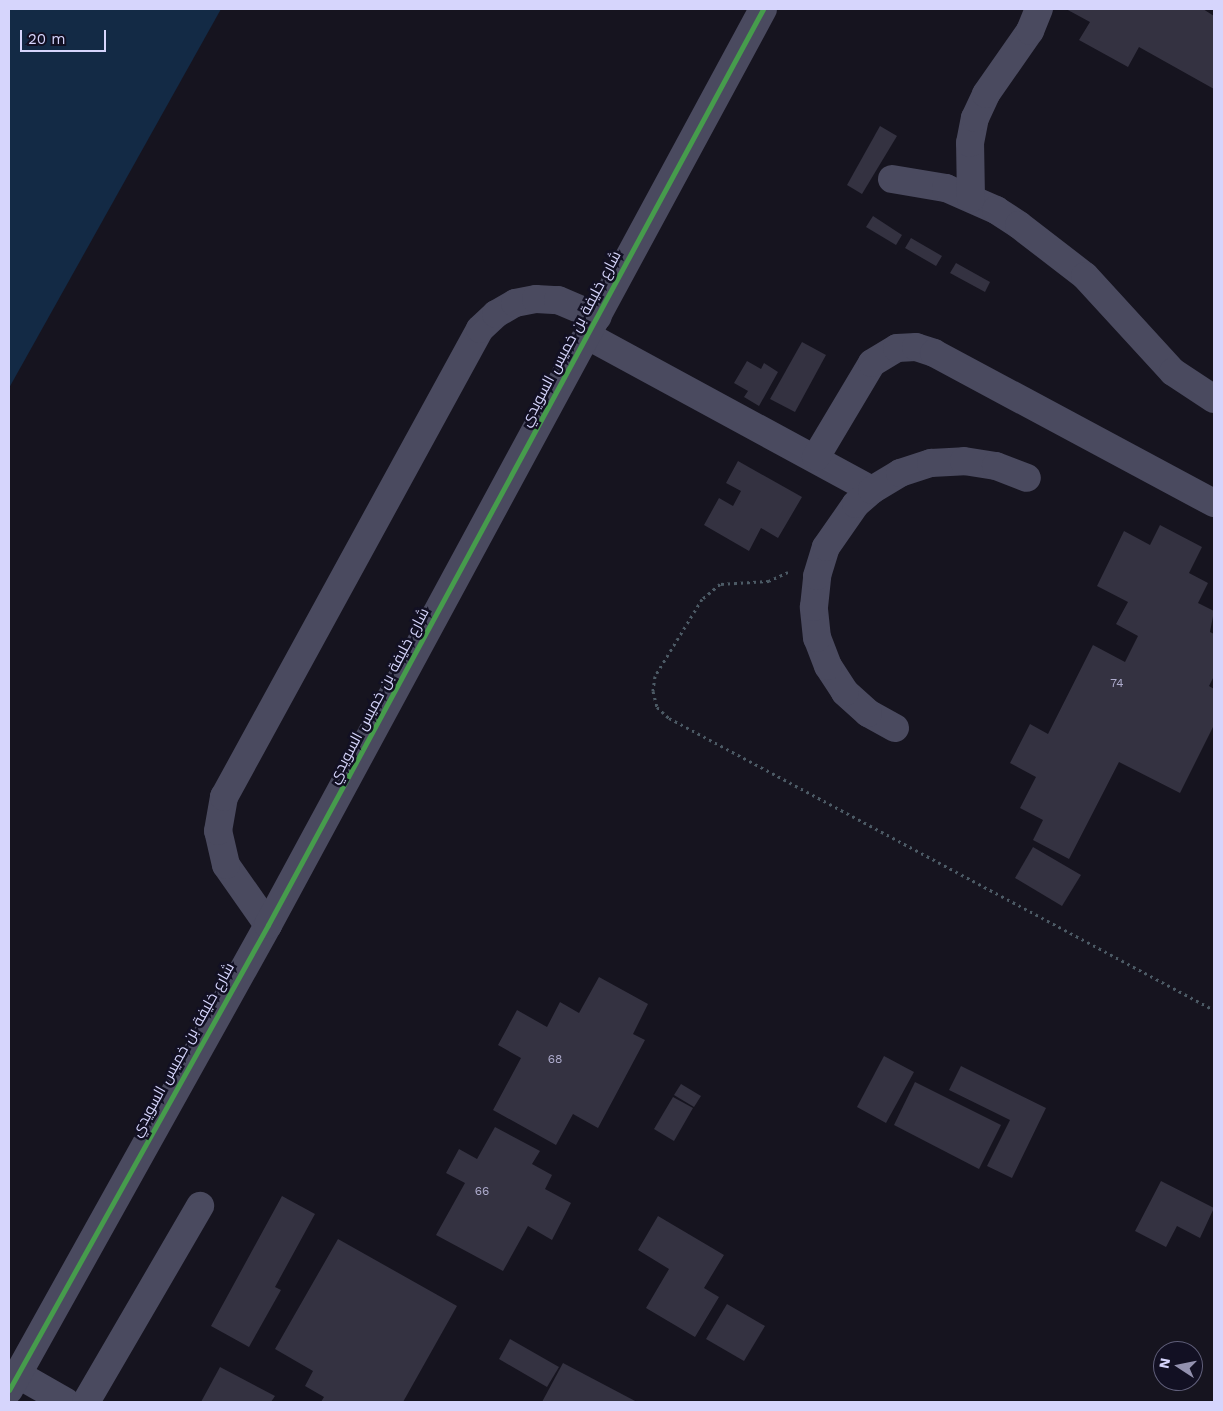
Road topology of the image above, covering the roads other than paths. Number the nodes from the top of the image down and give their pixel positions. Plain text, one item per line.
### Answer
1 (763, 9) edge
2 (1039, 9) edge
3 (892, 179) dead end
4 (971, 198) junction
5 (593, 326) junction
6 (1214, 399) edge
7 (816, 457) junction
8 (1027, 478) dead end
9 (872, 490) junction
10 (1214, 503) edge
11 (895, 728) dead end
12 (268, 925) junction
13 (200, 1206) dead end
14 (13, 1382) edge
15 (66, 1402) edge
16 (86, 1402) edge

1 - 5 street, شارع خليفة بن خميس السويدي
2 - 4 street
3 - 4 street
4 - 6 street
5 - 7 street
5 - 12 street, شارع خليفة بن خميس السويدي
5 - 12 street
7 - 9 street
7 - 10 street
8 - 9 street
9 - 11 street
12 - 14 street, شارع خليفة بن خميس السويدي
13 - 16 street
14 - 15 street

